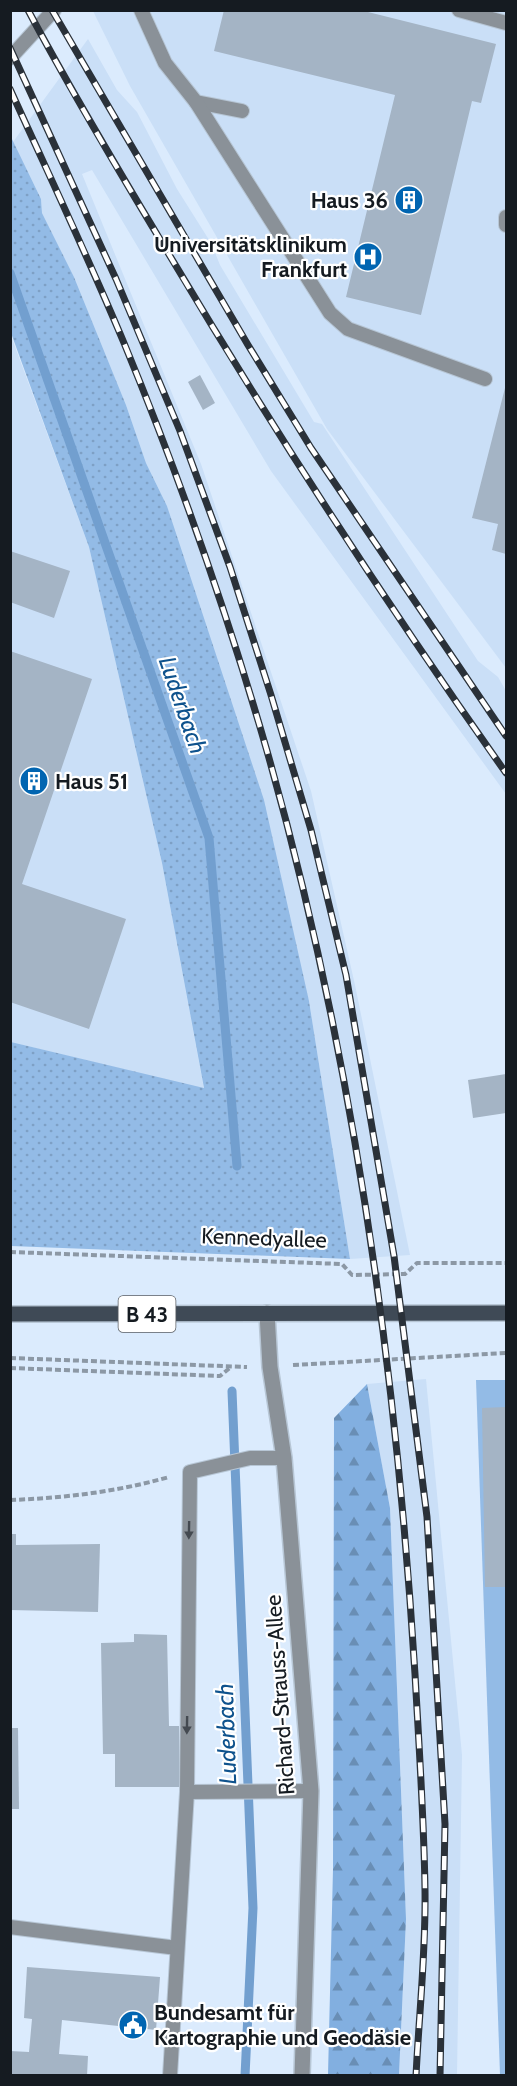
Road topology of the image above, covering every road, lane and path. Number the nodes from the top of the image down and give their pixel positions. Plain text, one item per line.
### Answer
1 (54, 10) edge
2 (141, 10) edge
3 (459, 10) edge
4 (507, 23) edge
5 (10, 58) edge
6 (196, 102) junction
7 (242, 111) dead end
8 (507, 217) edge
9 (507, 225) edge
10 (485, 379) dead end
11 (10, 1252) edge
12 (507, 1263) edge
13 (507, 1312) edge
14 (267, 1313) junction
15 (10, 1314) edge
16 (507, 1353) edge
17 (10, 1358) edge
18 (231, 1367) junction
19 (270, 1367) junction
20 (10, 1368) edge
21 (284, 1458) junction
22 (190, 1472) junction
23 (10, 1500) edge
24 (311, 1791) junction
25 (187, 1792) junction
26 (10, 1927) edge
27 (177, 1948) junction
28 (170, 2076) edge
29 (302, 2076) edge

1 - 5 lane
2 - 6 lane
3 - 4 lane
6 - 7 lane
6 - 10 lane
8 - 9 lane
11 - 12 path, Kennedyallee
13 - 14 main road, B 43
14 - 15 main road, B 43
14 - 19 street, Richard-Strauss-Allee
16 - 19 path
17 - 18 path
18 - 19 path
18 - 20 path
19 - 21 street, Richard-Strauss-Allee
21 - 22 lane
21 - 24 street, Richard-Strauss-Allee
22 - 23 path
22 -> 25 lane
24 - 25 lane
24 - 29 street, Richard-Strauss-Allee
25 - 27 lane
26 - 27 lane
27 - 28 lane

